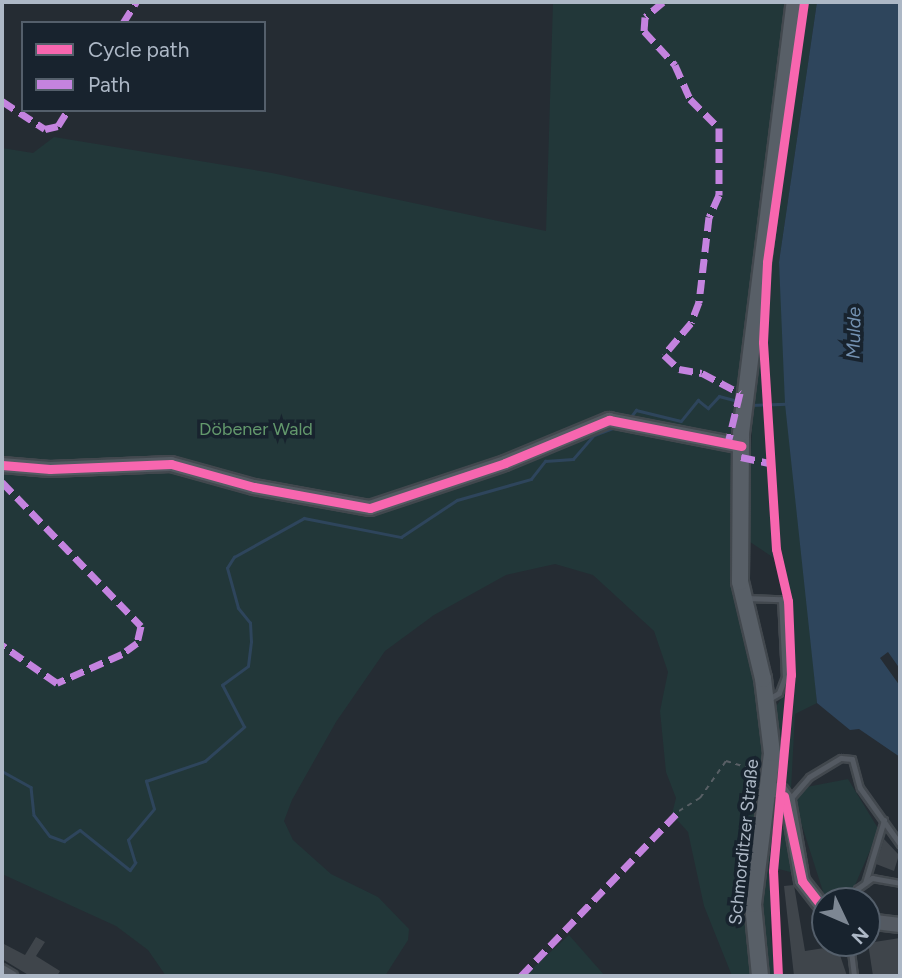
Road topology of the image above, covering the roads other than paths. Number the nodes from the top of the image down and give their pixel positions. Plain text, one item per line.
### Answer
1 (795, 2) edge
2 (741, 446) junction
3 (2, 464) edge
4 (742, 599) junction
5 (766, 700) junction
6 (771, 783) junction
7 (788, 801) junction
8 (884, 820) junction
9 (900, 844) edge
10 (865, 883) junction
11 (900, 883) edge
12 (862, 887) edge
13 (811, 892) edge
14 (881, 923) edge
15 (900, 925) edge
16 (852, 957) edge
17 (2, 970) edge
18 (12, 976) edge
19 (761, 976) edge
20 (854, 976) edge

1 - 2 main road, Schmorditzer Straße
2 - 3 street
2 - 4 main road, Schmorditzer Straße
4 - 5 main road, Schmorditzer Straße
4 - 5 lane
5 - 6 main road, Schmorditzer Straße
6 - 7 street
6 - 19 main road, Schmorditzer Straße
7 - 8 lane
7 - 13 street
8 - 9 lane
8 - 10 lane
10 - 11 lane
10 - 12 lane
14 - 15 street
16 - 20 lane
17 - 18 street

